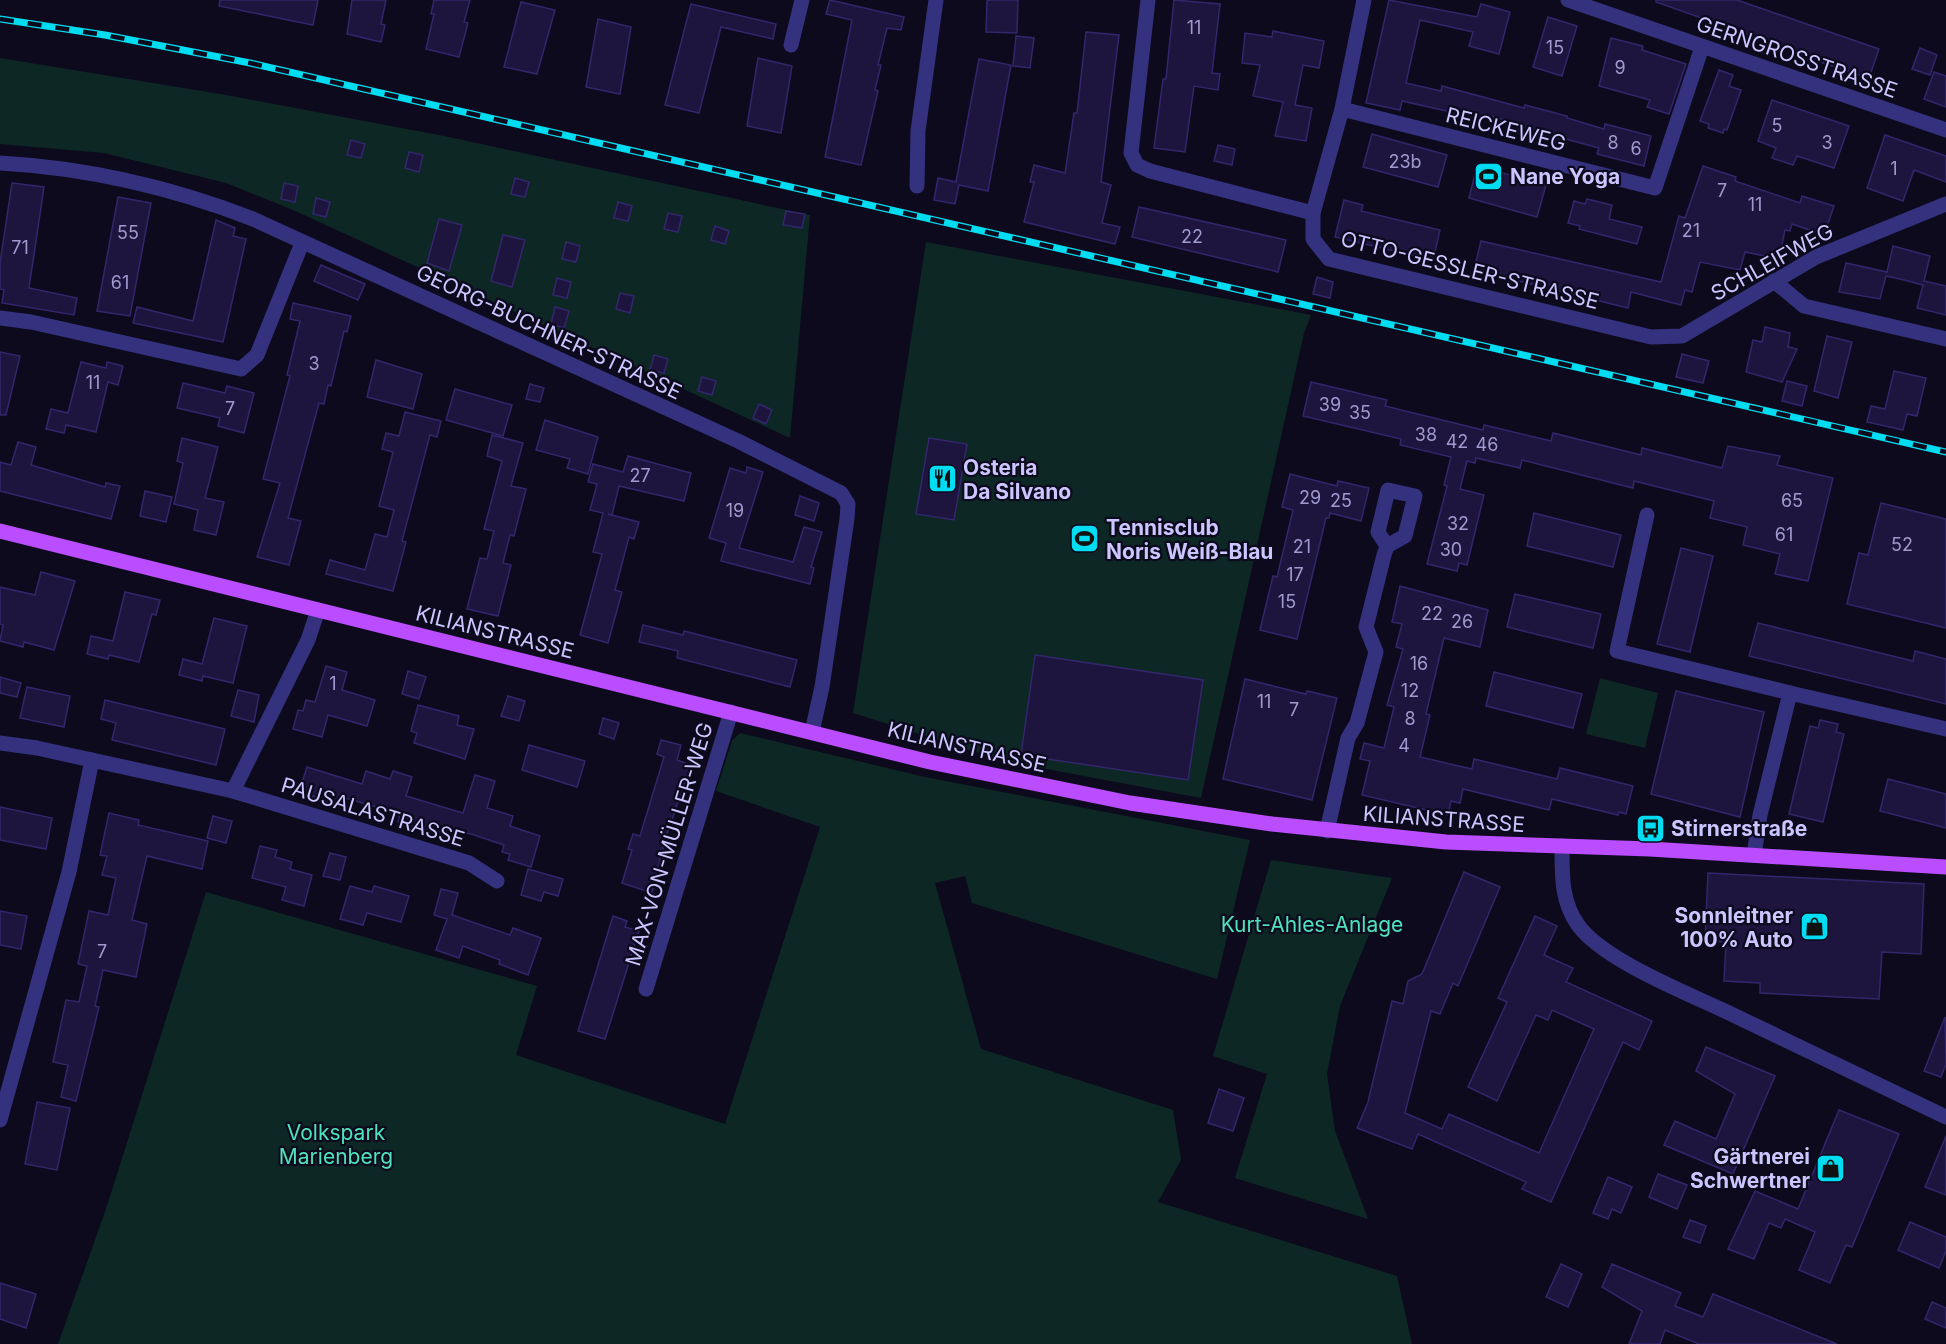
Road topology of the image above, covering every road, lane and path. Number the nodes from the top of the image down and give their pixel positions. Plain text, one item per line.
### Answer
1 (802, 0) edge
2 (936, 0) edge
3 (1148, 0) edge
4 (1364, 0) edge
5 (1568, 0) edge
6 (791, 45) dead end
7 (1702, 47) junction
8 (1342, 109) junction
9 (1946, 130) edge
10 (0, 163) edge
11 (917, 186) dead end
12 (1946, 204) edge
13 (1312, 213) junction
14 (302, 243) junction
15 (1774, 281) junction
16 (0, 318) edge
17 (1651, 337) joint
18 (1946, 339) edge
19 (1647, 515) dead end
20 (0, 531) edge
21 (1387, 546) dead end
22 (318, 610) junction
23 (1790, 693) junction
24 (731, 712) junction
25 (1946, 729) edge
26 (812, 732) junction
27 (0, 743) edge
28 (92, 760) junction
29 (233, 791) junction
30 (1327, 831) junction
31 (1562, 846) junction
32 (1754, 855) junction
33 (1946, 867) edge
34 (498, 881) dead end
35 (646, 989) dead end
36 (1946, 1117) edge
37 (0, 1120) edge

1 - 6 street
2 - 11 street
3 - 13 street
4 - 8 street, OTTO-GESSLER-STRASSE
5 - 7 street, GERNGROSSTRASSE
7 - 8 street, REICKEWEG
7 - 9 street, GERNGROSSTRASSE
8 - 13 street, OTTO-GESSLER-STRASSE
10 - 14 street, GEORG-BUCHNER-STRASSE
12 - 15 street, SCHLEIFWEG
13 - 17 street, OTTO-GESSLER-STRASSE
14 - 16 street
14 - 26 street, GEORG-BUCHNER-STRASSE
15 - 17 street, SCHLEIFWEG
15 - 18 street
19 - 23 street
20 - 22 main road, KILIANSTRASSE
21 - 30 street
22 - 24 main road, KILIANSTRASSE
22 - 29 street
23 - 25 street
23 - 32 street
24 - 26 main road, KILIANSTRASSE
24 - 35 street, MAX-VON-MÜLLER-WEG
26 - 30 main road, KILIANSTRASSE
27 - 28 street, PAUSALASTRASSE
28 - 29 street, PAUSALASTRASSE
28 - 37 street
29 - 34 street, PAUSALASTRASSE
30 - 31 main road, KILIANSTRASSE
31 - 32 main road, KILIANSTRASSE
31 - 36 street
32 - 33 main road, KILIANSTRASSE

